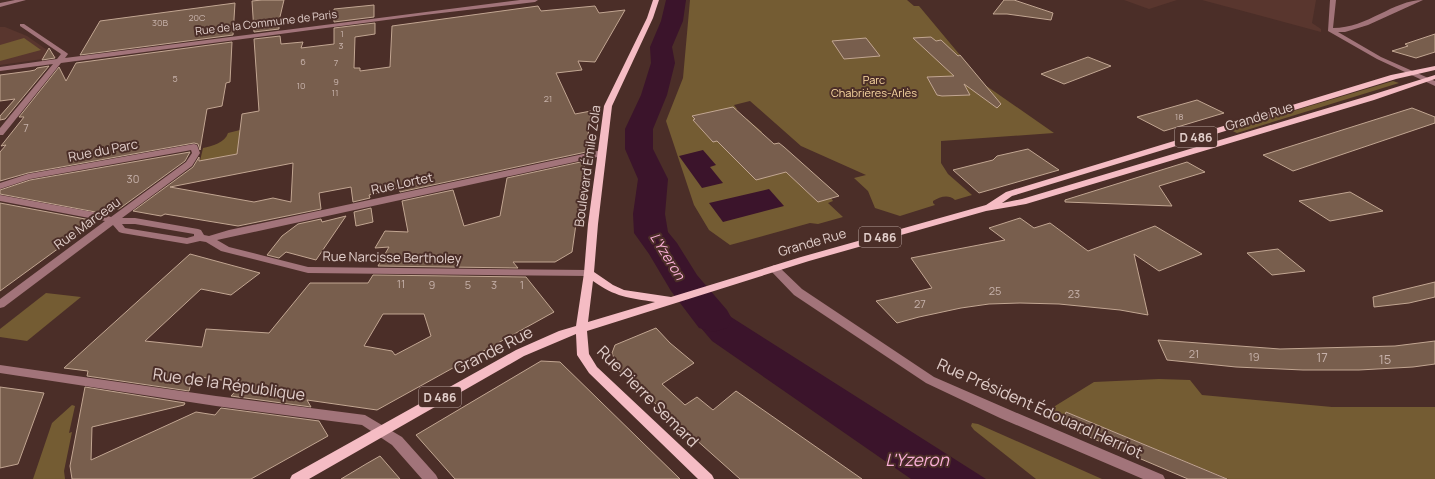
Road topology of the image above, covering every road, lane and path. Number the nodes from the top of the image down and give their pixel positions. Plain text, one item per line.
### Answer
1 (22, 0) edge
2 (535, 0) edge
3 (656, 0) edge
4 (1332, 0) edge
5 (1420, 0) edge
6 (0, 5) edge
7 (22, 25) dead end
8 (1330, 30) junction
9 (61, 60) junction
10 (0, 68) edge
11 (1435, 68) edge
12 (1409, 73) junction
13 (1435, 76) edge
14 (1424, 80) junction
15 (1435, 84) edge
16 (0, 133) edge
17 (602, 153) junction
18 (189, 164) joint
19 (0, 186) edge
20 (0, 198) edge
21 (986, 208) junction
22 (114, 221) junction
23 (204, 239) junction
24 (774, 268) junction
25 (589, 273) junction
26 (674, 300) junction
27 (0, 304) edge
28 (581, 328) junction
29 (0, 369) edge
30 (382, 430) junction
31 (297, 479) edge
32 (430, 479) edge
33 (707, 479) edge
34 (1158, 479) edge

1 - 6 street
2 - 9 street, Rue de la Commune de Paris
3 - 17 main road, Boulevard Émile Zola
4 - 8 street
5 - 8 street
7 - 9 street
8 - 12 street
9 - 10 street, Rue de la Commune de Paris
9 - 16 street
11 - 12 main road, D 486
12 - 14 street
12 - 21 main road, Grande Rue / D 486
13 - 14 main road, D 486
14 - 15 street
14 - 21 main road, Grande Rue / D 486
17 - 23 street, Rue Lortet
17 - 25 main road, Boulevard Émile Zola
18 - 19 street, Rue du Parc
18 - 22 street, Rue Marceau
20 - 22 street
21 - 24 main road, Grande Rue / D 486
22 - 23 street
22 - 27 street, Rue Marceau
23 - 25 street, Rue Narcisse Bertholey
24 - 26 main road, Grande Rue / D 486
24 - 34 street, Rue Président Édouard Herriot
25 - 26 main road
25 - 28 main road, Boulevard Émile Zola
26 - 28 main road, Grande Rue / D 486
28 - 30 main road, Grande Rue / D 486
28 - 33 main road, Rue Pierre Semard
29 - 30 street, Rue de la République
30 - 31 main road, Grande Rue / D 486
30 - 32 street, Rue de la République

